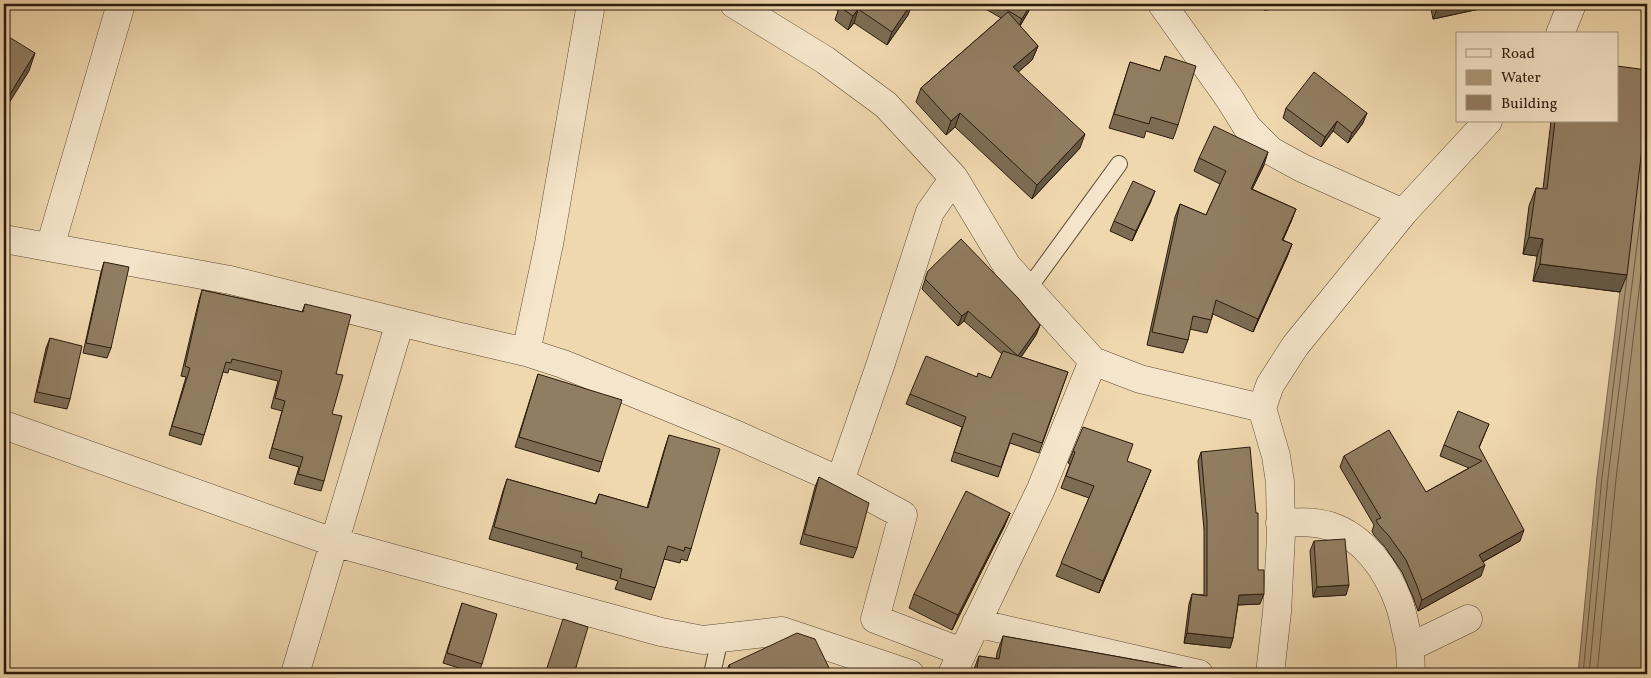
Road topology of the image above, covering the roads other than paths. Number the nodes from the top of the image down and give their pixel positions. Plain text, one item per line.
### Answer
1 (121, 4) edge
2 (590, 4) edge
3 (734, 4) edge
4 (1162, 4) edge
5 (1572, 4) edge
6 (1561, 32) edge
7 (1487, 122) edge
8 (1120, 164) dead end
9 (954, 178) junction
10 (1403, 213) junction
11 (4, 239) edge
12 (50, 247) junction
13 (1028, 289) junction
14 (400, 322) junction
15 (526, 352) junction
16 (1093, 361) junction
17 (1262, 408) junction
18 (4, 425) edge
19 (840, 481) junction
20 (1280, 523) junction
21 (333, 542) junction
22 (1468, 619) dead end
23 (976, 623) junction
24 (720, 638) junction
25 (1410, 647) junction
26 (957, 663) edge
27 (295, 674) edge
28 (712, 674) edge
29 (910, 674) edge
30 (1199, 674) edge
31 (1270, 674) edge
32 (1411, 674) edge

1 - 12 street
2 - 15 street
3 - 9 street
4 - 10 street
5 - 6 street
7 - 10 street
8 - 13 lane
9 - 13 street
9 - 19 street
10 - 17 street
11 - 12 street
12 - 14 street
13 - 16 street
14 - 15 street
14 - 21 street
15 - 19 street
16 - 17 street
16 - 23 street
17 - 20 street
18 - 21 street
19 - 26 street
20 - 25 street
20 - 31 street
21 - 24 street
21 - 27 street
22 - 25 street
23 - 26 street
23 - 30 street
24 - 28 lane
24 - 29 street
25 - 32 street

